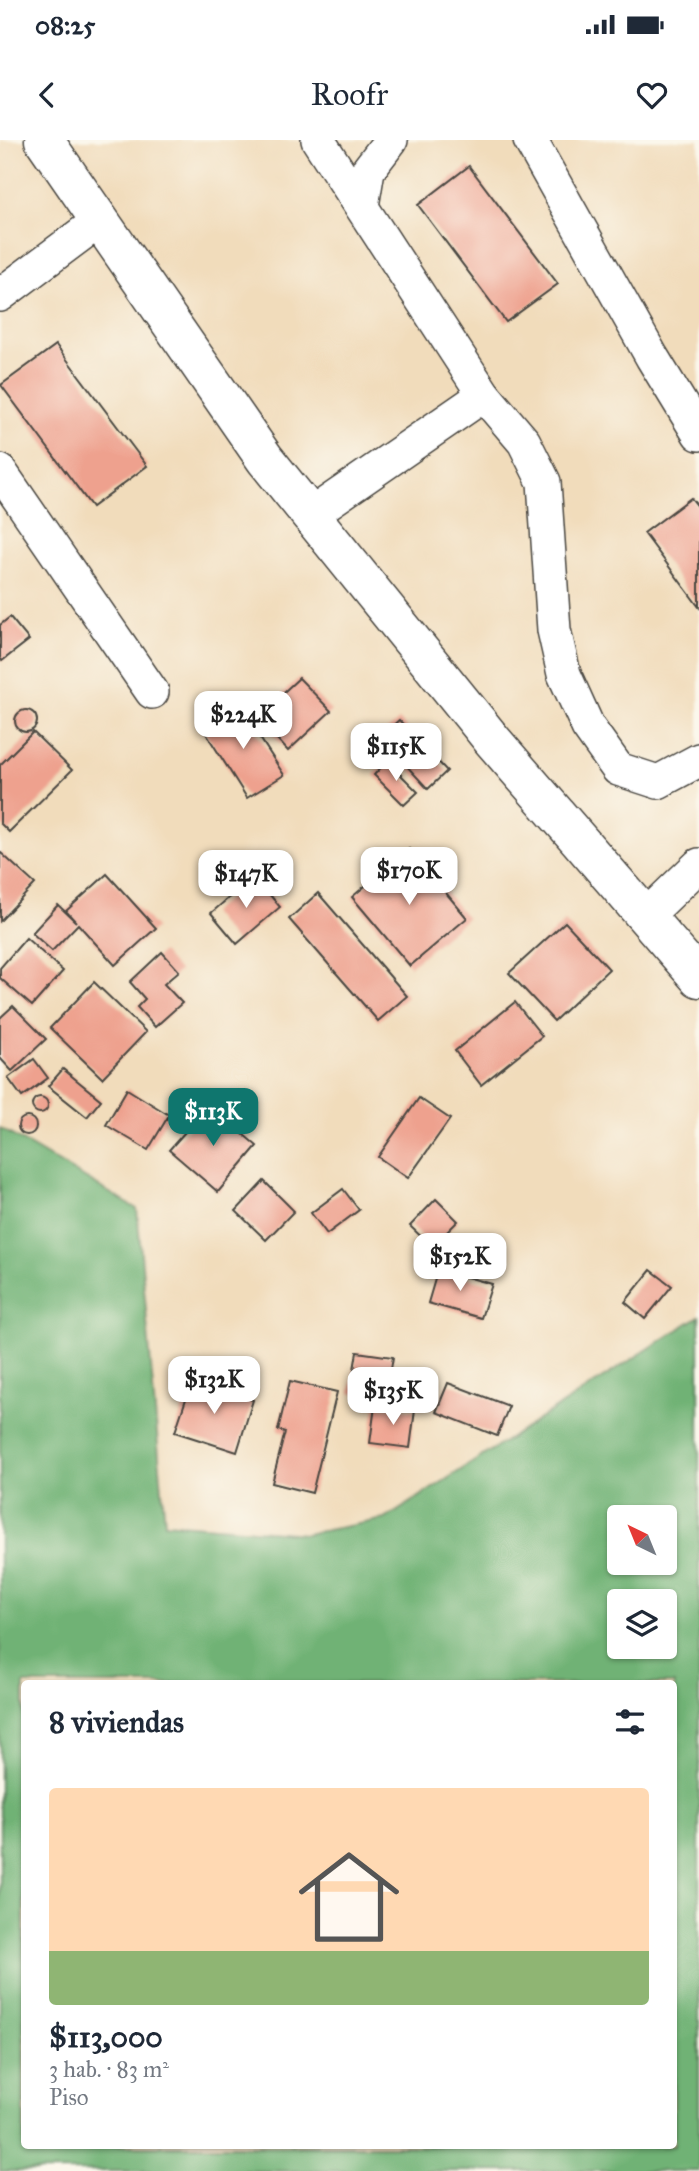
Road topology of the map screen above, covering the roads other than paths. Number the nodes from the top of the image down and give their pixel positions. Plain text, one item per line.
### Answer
1 (44, 140) edge
2 (318, 140) edge
3 (391, 140) edge
4 (530, 140) edge
5 (362, 206) junction
6 (99, 221) junction
7 (0, 295) edge
8 (484, 395) junction
9 (699, 434) edge
10 (0, 471) edge
11 (310, 515) junction
12 (152, 692) dead end
13 (699, 760) edge
14 (699, 865) edge
15 (645, 917) junction
16 (699, 978) edge

1 - 6 street
2 - 5 street
3 - 5 street
4 - 9 street
5 - 8 street
6 - 7 street
6 - 11 street
8 - 11 street
8 - 13 street
10 - 12 street
11 - 15 street
14 - 15 street
15 - 16 street

